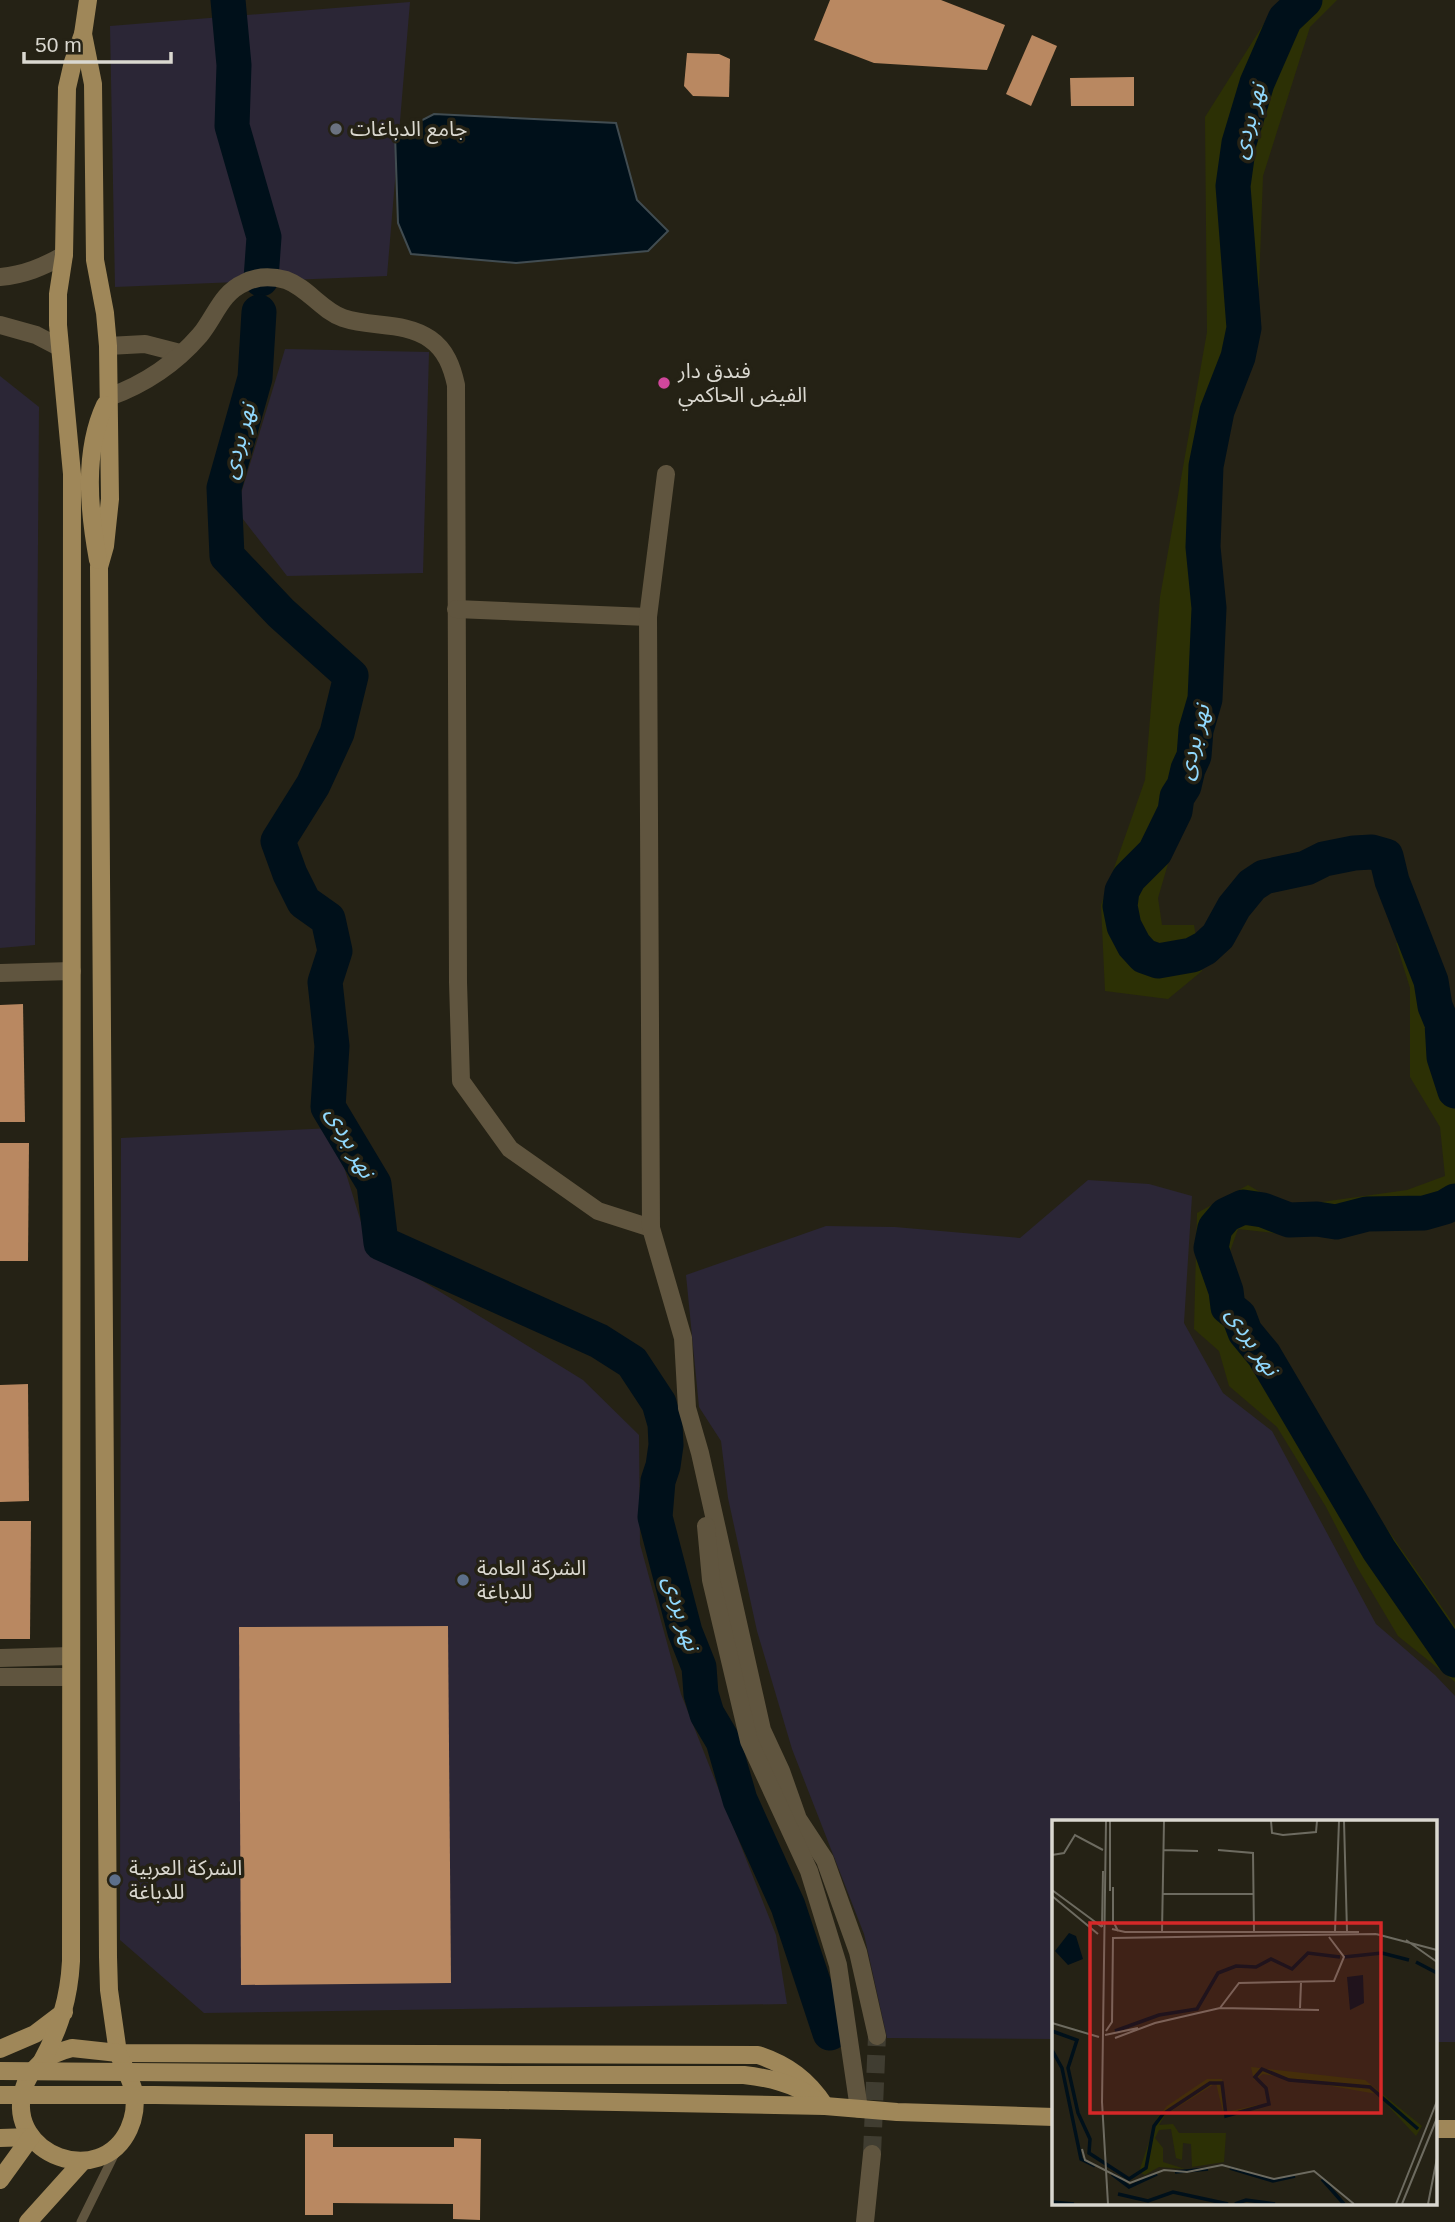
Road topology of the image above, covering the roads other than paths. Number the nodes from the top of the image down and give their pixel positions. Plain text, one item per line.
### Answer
1 (88, 0) edge
2 (83, 34) junction
3 (64, 255) junction
4 (0, 277) edge
5 (0, 325) edge
6 (108, 346) junction
7 (59, 347) junction
8 (180, 353) junction
9 (109, 397) junction
10 (666, 474) dead end
11 (456, 609) junction
12 (648, 617) junction
13 (72, 971) junction
14 (0, 973) edge
15 (651, 1228) junction
16 (700, 1452) junction
17 (71, 1656) junction
18 (0, 1658) edge
19 (0, 1676) edge
20 (71, 1677) junction
21 (64, 2012) junction
22 (877, 2036) tunnel mouth
23 (0, 2049) edge
24 (118, 2053) junction
25 (42, 2061) junction
26 (0, 2071) edge
27 (0, 2095) edge
28 (825, 2106) junction
29 (859, 2109) junction
30 (1052, 2117) edge
31 (32, 2137) junction
32 (0, 2138) edge
33 (120, 2143) junction
34 (872, 2154) tunnel mouth
35 (83, 2161) junction
36 (0, 2180) edge
37 (28, 2222) edge
38 (81, 2222) edge
39 (865, 2222) edge

1 - 2 main road
2 - 3 main road
2 - 6 main road
3 - 4 street
3 - 7 main road
5 - 7 street
6 - 8 street
6 - 9 main road
7 - 13 main road
8 - 9 street
8 - 11 street
9 - 24 main road
10 - 12 street
11 - 12 street
11 - 15 street
12 - 15 street
13 - 14 street
13 - 17 main road
15 - 16 street
16 - 22 street
16 - 29 street
17 - 18 street
17 - 20 main road
19 - 20 street
20 - 21 main road
21 - 23 main road
21 - 25 main road
24 - 25 main road
24 - 28 main road
24 - 33 main road
25 - 31 main road
26 - 28 main road, bridge
27 - 28 main road, bridge
28 - 29 main road
29 - 30 main road
31 - 32 main road
31 - 35 main road
31 - 36 main road
33 - 35 main road
33 - 38 lane
34 - 39 street
35 - 37 main road

